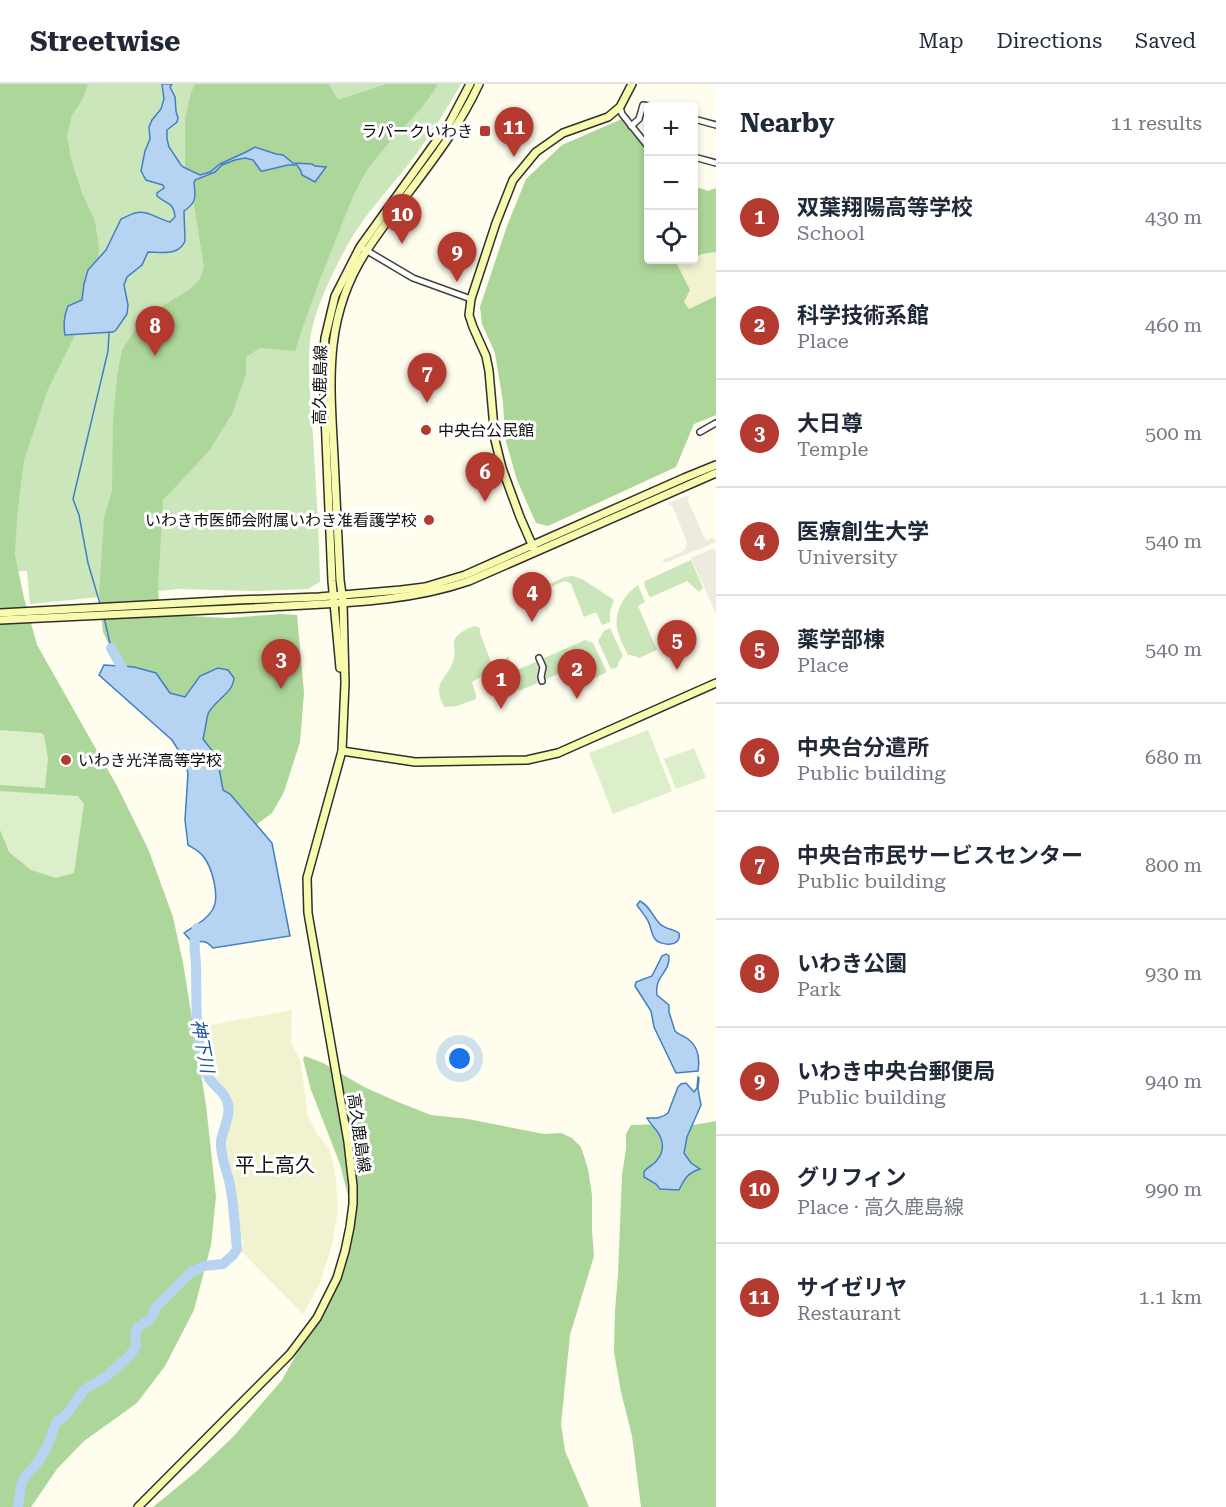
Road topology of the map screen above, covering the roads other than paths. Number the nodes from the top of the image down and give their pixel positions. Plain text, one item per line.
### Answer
1 (470, 84) edge
2 (479, 84) edge
3 (632, 84) edge
4 (644, 105) edge
5 (620, 107) junction
6 (698, 120) edge
7 (716, 125) edge
8 (631, 126) junction
9 (644, 142) edge
10 (698, 158) edge
11 (716, 163) edge
12 (363, 249) junction
13 (471, 299) junction
14 (716, 423) edge
15 (700, 432) dead end
16 (716, 465) edge
17 (716, 473) edge
18 (534, 548) junction
19 (334, 599) junction
20 (342, 599) junction
21 (0, 613) edge
22 (0, 620) edge
23 (539, 658) dead end
24 (542, 681) dead end
25 (716, 683) edge
26 (344, 691) junction
27 (342, 751) junction
28 (138, 1507) edge

1 - 12 street, 高久鹿島線
2 - 12 street, 高久鹿島線
3 - 5 street
4 - 8 street
5 - 8 street
5 - 13 street
6 - 7 street
8 - 9 street
10 - 11 street
12 - 13 street
12 - 19 street, 高久鹿島線
12 - 20 street, 高久鹿島線
13 - 18 street
14 - 15 street
16 - 18 street
17 - 18 street
18 - 20 street
19 - 20 street
19 - 21 street
19 - 22 street
19 - 26 street, 高久鹿島線
20 - 26 street, 高久鹿島線
23 - 24 street
25 - 27 street
26 - 27 street, 高久鹿島線
27 - 28 street, 高久鹿島線

